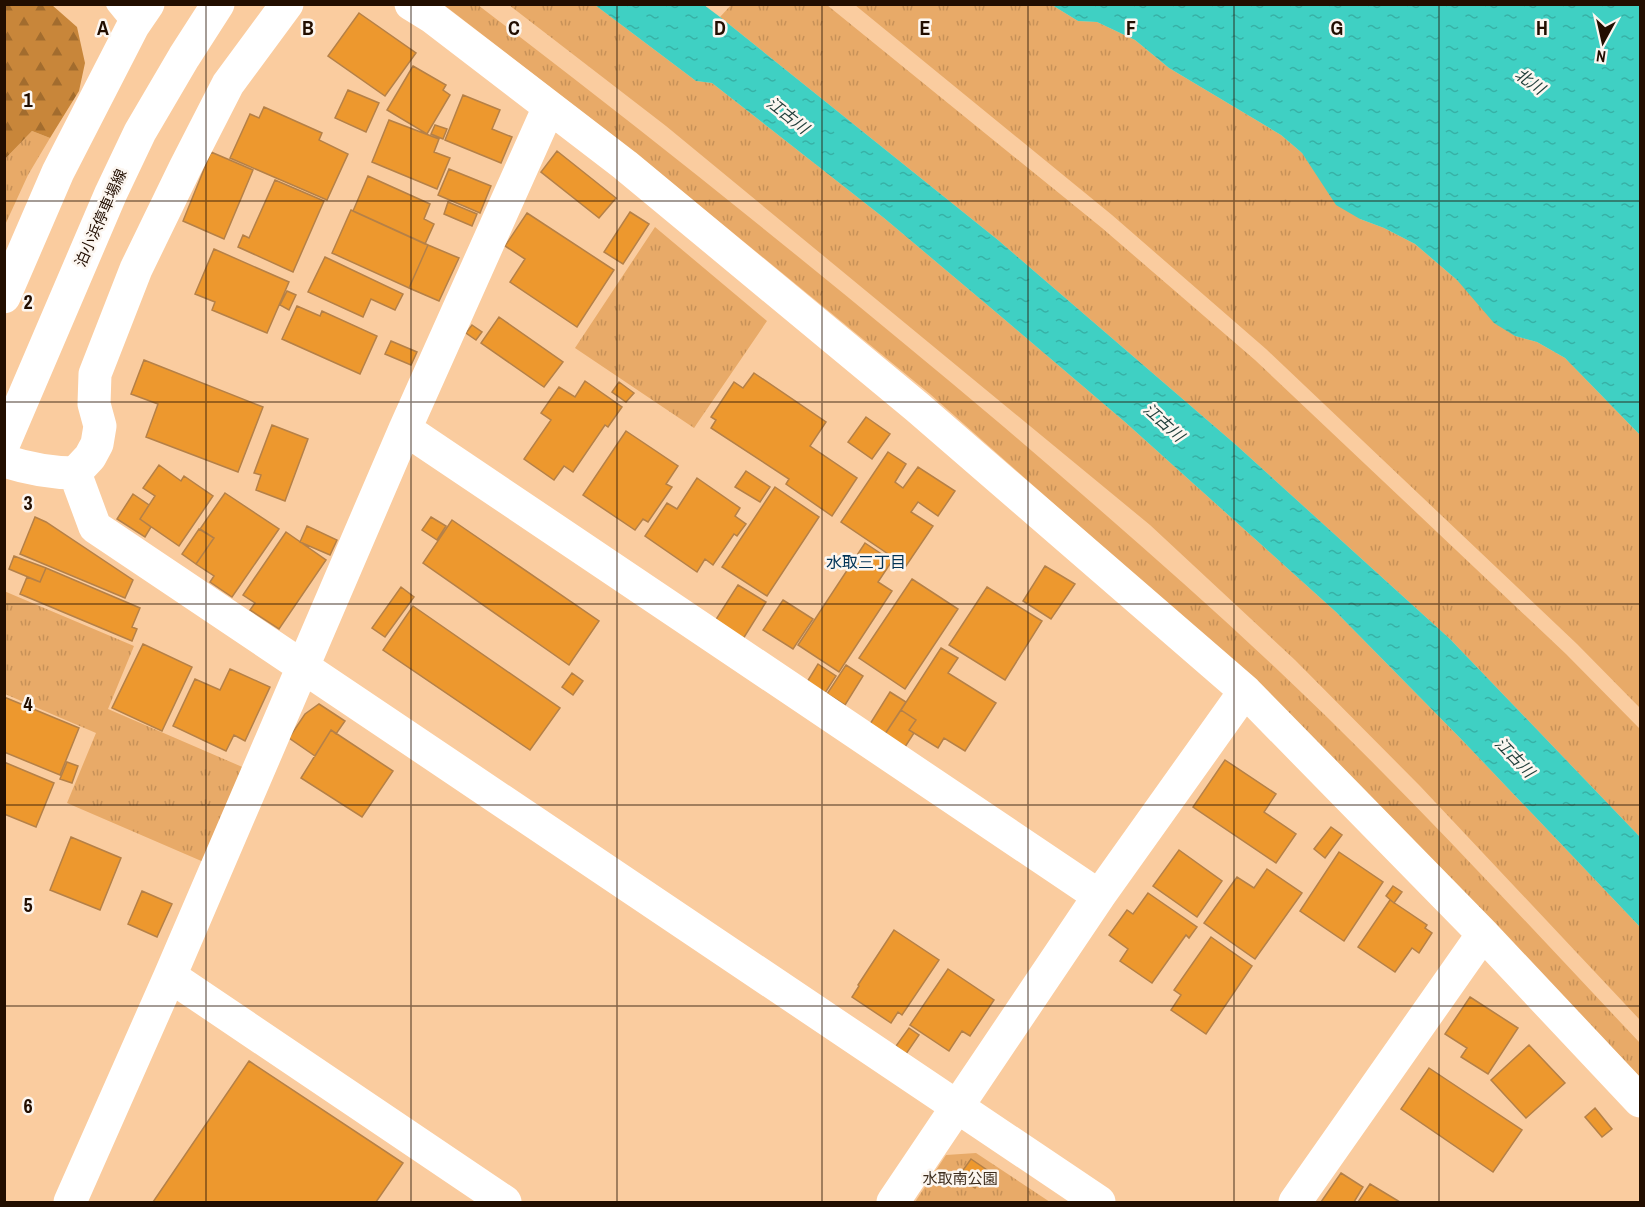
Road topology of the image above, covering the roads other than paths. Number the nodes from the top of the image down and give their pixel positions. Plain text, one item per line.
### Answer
1 (218, 4) edge
2 (287, 4) edge
3 (411, 4) edge
4 (132, 12) edge
5 (549, 107) junction
6 (4, 297) edge
7 (405, 429) junction
8 (4, 442) edge
9 (4, 460) edge
10 (75, 473) junction
11 (303, 666) junction
12 (1245, 691) junction
13 (1099, 896) junction
14 (1483, 934) junction
15 (170, 976) junction
16 (1641, 1101) edge
17 (956, 1108) junction
18 (70, 1203) edge
19 (505, 1203) edge
20 (893, 1203) edge
21 (1099, 1203) edge
22 (1295, 1203) edge

1 - 8 street, 泊小浜停車場線
2 - 10 street
3 - 5 street
4 - 6 street
5 - 7 street
5 - 12 street
7 - 11 street
7 - 13 street
9 - 10 street
10 - 11 street
11 - 15 street
11 - 17 street
12 - 13 street
12 - 14 street
13 - 17 street
14 - 16 street
14 - 22 street
15 - 18 street
15 - 19 street
17 - 20 street
17 - 21 street

